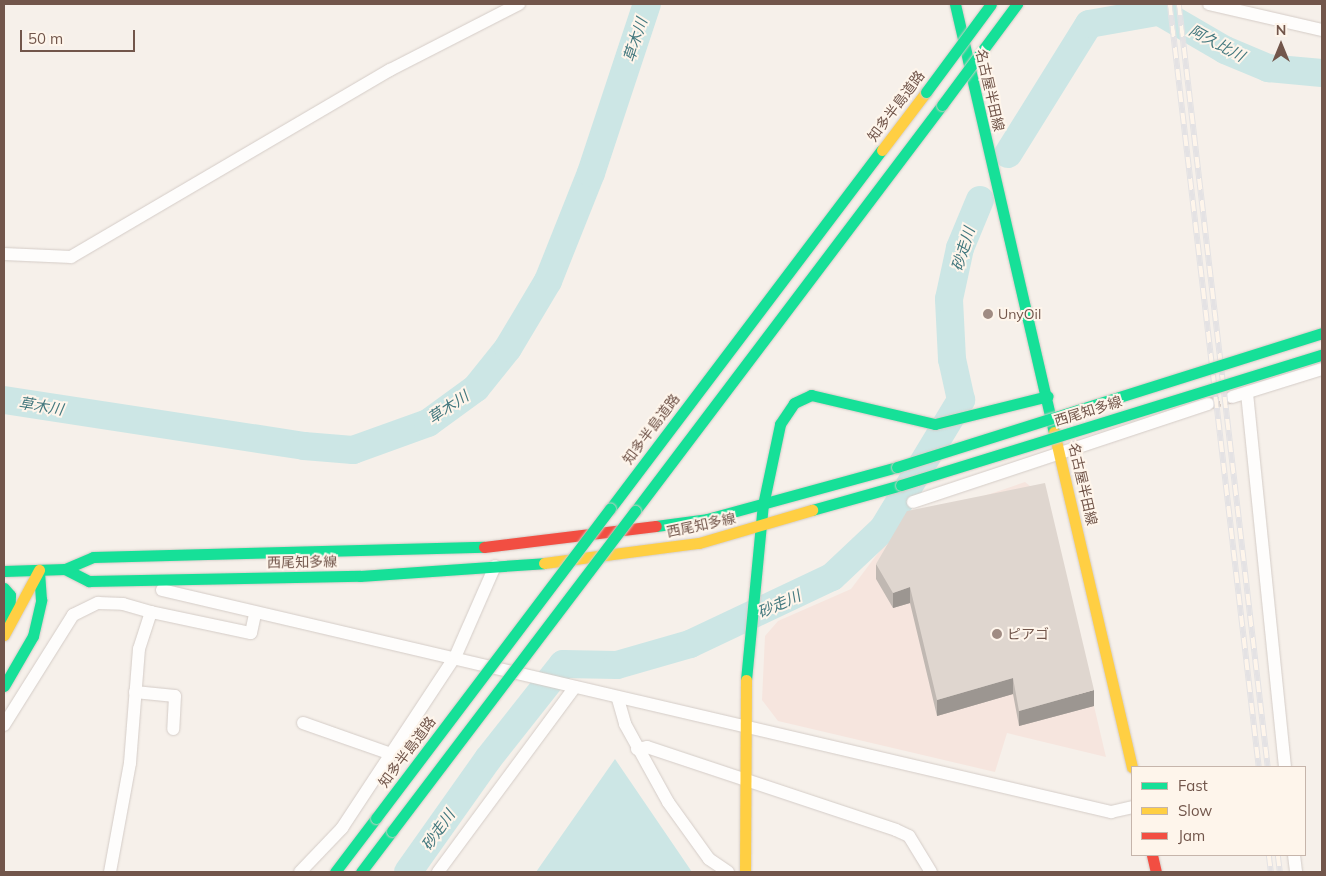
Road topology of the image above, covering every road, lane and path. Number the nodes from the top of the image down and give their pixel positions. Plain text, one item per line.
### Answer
1 (519, 4) edge
2 (954, 4) edge
3 (991, 4) edge
4 (1017, 4) edge
5 (1209, 4) edge
6 (1322, 30) edge
7 (4, 254) edge
8 (1322, 333) edge
9 (1322, 354) edge
10 (1322, 369) edge
11 (1246, 393) junction
12 (1048, 396) junction
13 (1232, 397) tunnel mouth
14 (1208, 404) tunnel mouth
15 (1061, 453) junction
16 (914, 502) dead end
17 (762, 505) junction
18 (760, 527) junction
19 (495, 566) junction
20 (65, 569) junction
21 (38, 570) junction
22 (4, 571) edge
23 (4, 588) edge
24 (162, 590) dead end
25 (151, 612) junction
26 (255, 614) junction
27 (6, 631) edge
28 (456, 655) junction
29 (569, 685) junction
30 (4, 686) edge
31 (135, 692) junction
32 (618, 699) junction
33 (302, 722) dead end
34 (4, 726) edge
35 (746, 727) junction
36 (174, 729) dead end
37 (637, 749) junction
38 (391, 754) junction
39 (1132, 766) edge
40 (1285, 766) edge
41 (749, 783) junction
42 (1131, 807) edge
43 (1152, 856) edge
44 (1294, 856) edge
45 (110, 872) edge
46 (300, 872) edge
47 (335, 872) edge
48 (362, 872) edge
49 (438, 872) edge
50 (728, 872) edge
51 (744, 872) edge
52 (931, 872) edge
53 (1156, 872) edge
54 (1296, 872) edge

1 - 7 street
2 - 12 main road, 名古屋半田線
3 - 47 main road, 知多半島道路, bridge
4 - 48 main road, bridge
5 - 6 street
8 - 17 main road, 西尾知多線, bridge
9 - 18 main road, 西尾知多線, bridge
10 - 11 street
11 - 13 street
11 - 40 street
12 - 15 main road, 名古屋半田線
12 - 17 main road
14 - 15 street
15 - 16 street
15 - 39 main road, 名古屋半田線
17 - 18 main road
17 - 20 main road, 西尾知多線
18 - 19 main road, 西尾知多線
18 - 35 main road
19 - 20 main road, 西尾知多線
19 - 28 street
20 - 21 main road, 西尾知多線
21 - 22 main road, 西尾知多線
21 - 27 main road
21 - 30 main road
23 - 27 main road
24 - 26 street
25 - 26 street
25 - 31 street
25 - 34 street
26 - 28 street
28 - 29 street
28 - 38 street
29 - 32 street
29 - 49 street
31 - 36 street
31 - 45 street
32 - 35 street
32 - 37 street
33 - 38 street
35 - 41 main road
35 - 42 street
37 - 41 street
37 - 50 street
38 - 46 street
41 - 51 main road
41 - 52 street
43 - 53 main road
44 - 54 street

